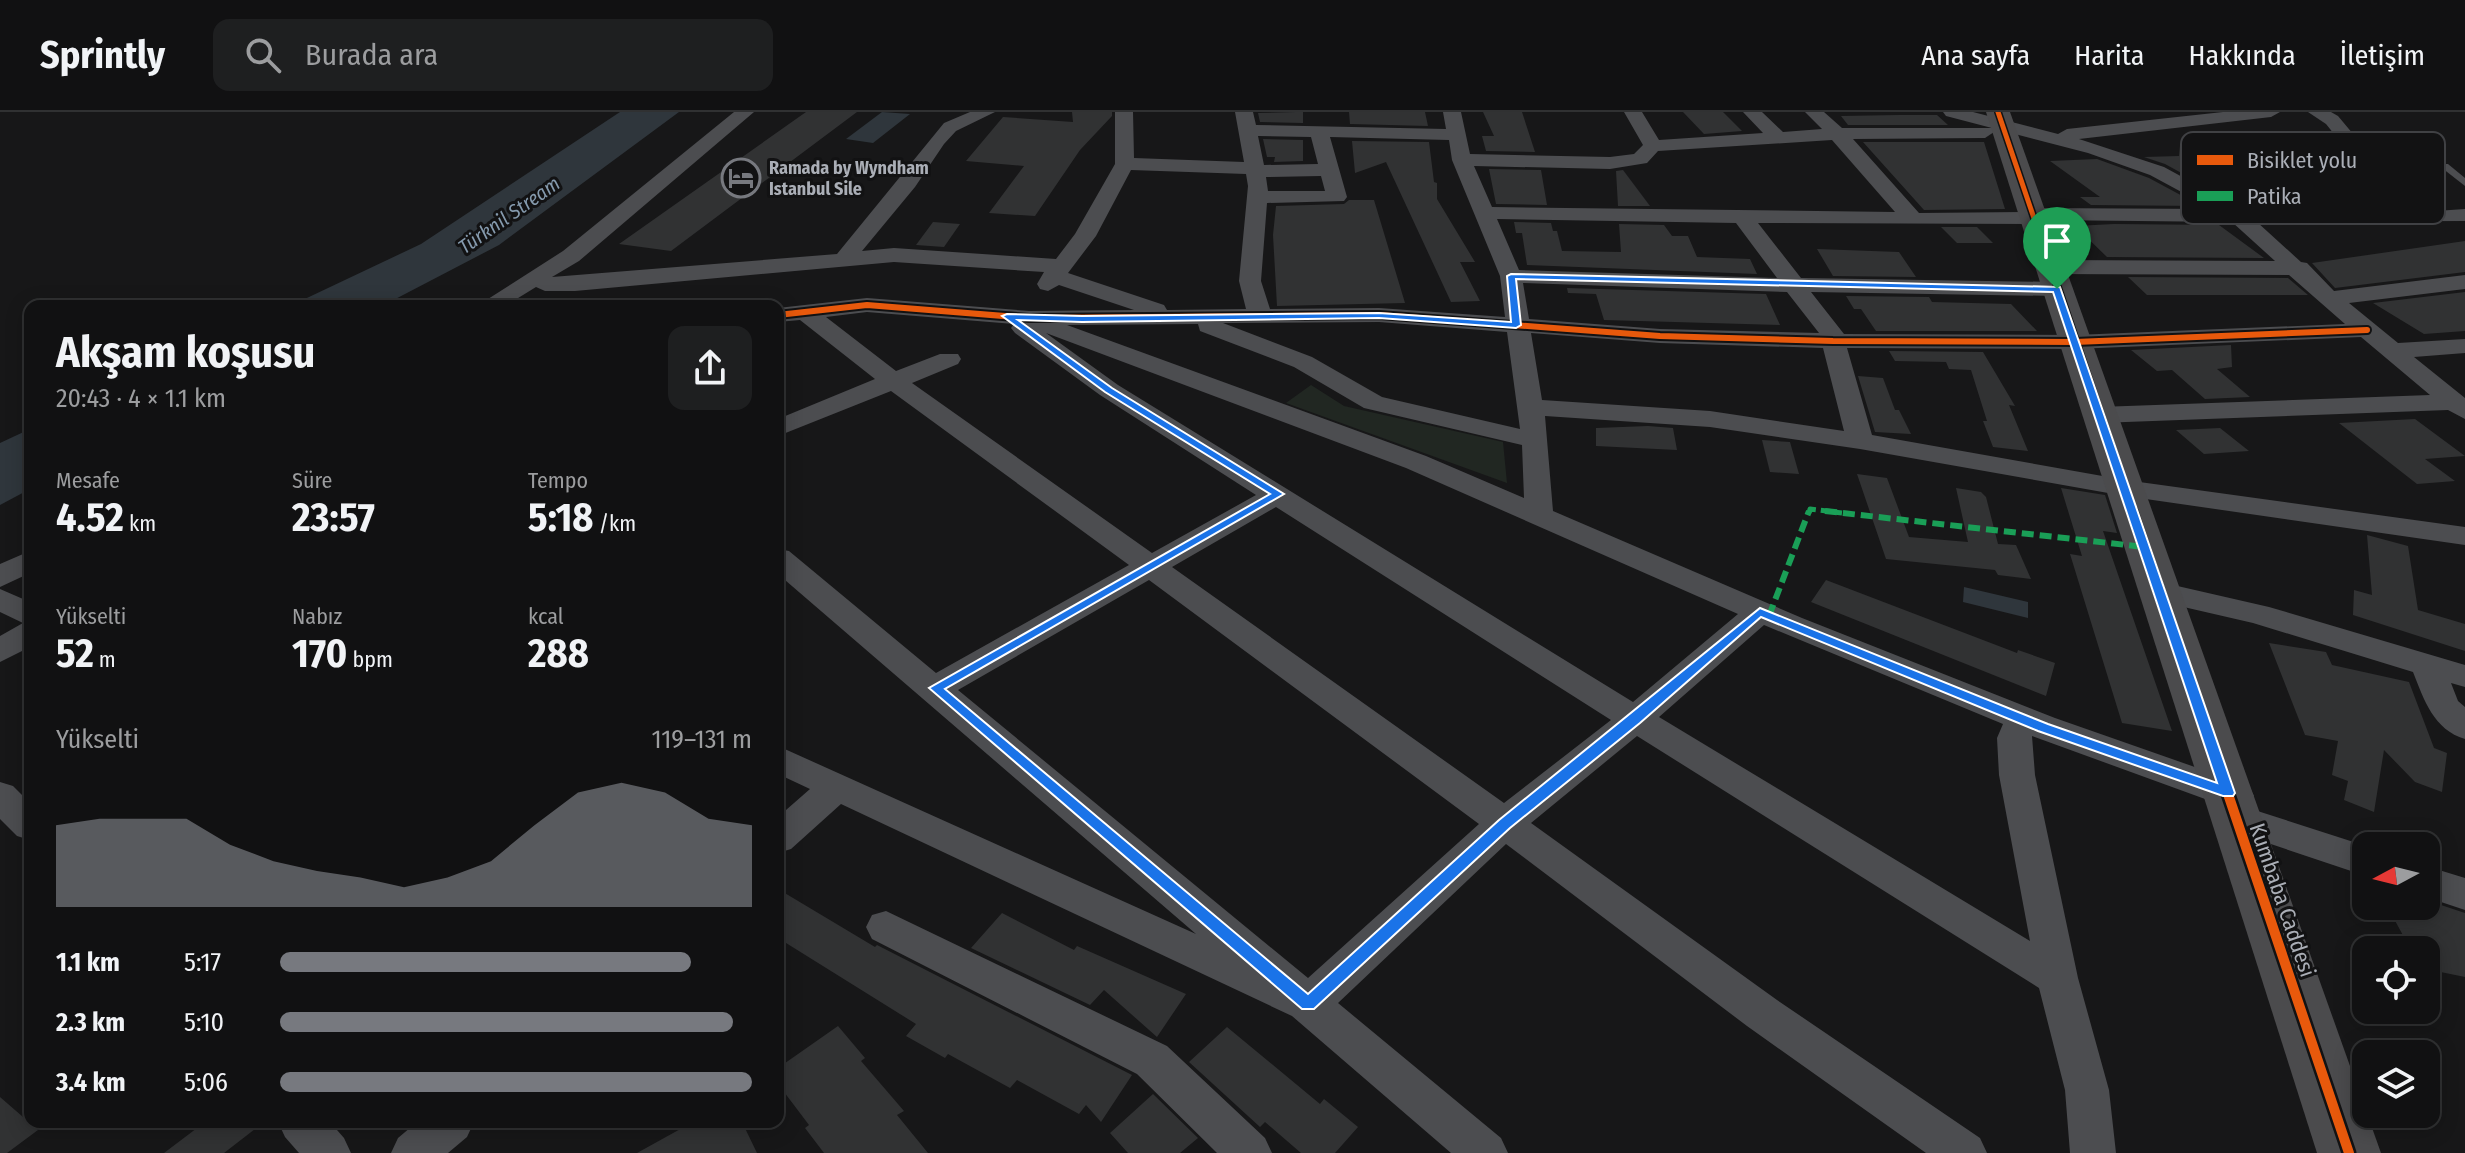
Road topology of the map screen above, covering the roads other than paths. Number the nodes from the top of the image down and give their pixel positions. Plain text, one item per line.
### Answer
1 (745, 112) edge
2 (986, 112) edge
3 (1124, 112) edge
4 (1452, 112) edge
5 (1633, 112) edge
6 (1752, 112) edge
7 (1814, 112) edge
8 (1952, 112) edge
9 (2271, 112) edge
10 (2317, 112) edge
11 (2000, 120) edge
12 (1246, 121) edge
13 (1319, 132) junction
14 (2342, 132) edge
15 (1838, 134) junction
16 (1456, 135) junction
17 (2045, 137) junction
18 (1780, 140) junction
19 (1653, 146) junction
20 (1462, 160) junction
21 (1125, 164) junction
22 (2445, 166) dead end
23 (1256, 169) junction
24 (1330, 170) junction
25 (2465, 183) edge
26 (2181, 184) edge
27 (1257, 197) junction
28 (1484, 213) junction
29 (2465, 215) edge
30 (2032, 216) junction
31 (2445, 216) edge
32 (2181, 217) edge
33 (1744, 219) junction
34 (1914, 219) junction
35 (2247, 224) edge
36 (845, 258) junction
37 (763, 267) junction
38 (2299, 268) junction
39 (1056, 271) junction
40 (551, 274) junction
41 (1511, 276) junction
42 (2053, 278) junction
43 (2465, 282) edge
44 (1794, 285) junction
45 (2329, 299) junction
46 (501, 300) edge
47 (536, 300) edge
48 (767, 300) edge
49 (804, 311) junction
50 (784, 314) edge
51 (1018, 317) junction
52 (1181, 318) junction
53 (1242, 322) junction
54 (1516, 325) junction
55 (2367, 330) junction
56 (1835, 341) junction
57 (2075, 342) junction
58 (2465, 346) edge
59 (2393, 351) junction
60 (949, 359) dead end
61 (893, 381) junction
62 (2458, 406) edge
63 (1530, 407) junction
64 (2099, 415) junction
65 (784, 426) edge
66 (1535, 440) junction
67 (1860, 441) junction
68 (2125, 488) junction
69 (1278, 494) junction
70 (1539, 514) junction
71 (2465, 536) edge
72 (24, 563) edge
73 (784, 563) edge
74 (1148, 567) junction
75 (0, 577) edge
76 (2160, 592) junction
77 (0, 599) edge
78 (24, 612) edge
79 (1760, 612) junction
80 (24, 636) edge
81 (0, 651) edge
82 (2427, 665) junction
83 (2465, 676) edge
84 (936, 688) junction
85 (1635, 719) junction
86 (2023, 719) junction
87 (2465, 727) edge
88 (784, 762) edge
89 (836, 787) junction
90 (0, 796) edge
91 (2231, 802) junction
92 (24, 820) edge
93 (1504, 824) junction
94 (784, 834) edge
95 (2352, 855) edge
96 (2440, 886) edge
97 (2465, 894) edge
98 (886, 927) dead end
99 (2057, 978) junction
100 (1308, 1004) junction
101 (306, 1128) edge
102 (444, 1128) edge
103 (328, 1153) edge
104 (414, 1153) edge
105 (1249, 1153) edge
106 (1485, 1153) edge
107 (1964, 1153) edge
108 (2093, 1153) edge
109 (2349, 1153) edge

1 - 40 street
2 - 36 street
3 - 21 street
4 - 16 street
5 - 19 street
6 - 18 street
7 - 15 street
8 - 11 street
9 - 17 street
10 - 14 street
11 - 15 street
11 - 17 street
11 - 30 street, Kumbaba Caddesi
12 - 13 street
12 - 23 street
13 - 16 street
13 - 24 street
15 - 18 street
15 - 34 street
16 - 20 street
17 - 26 street
18 - 19 street
19 - 20 street
20 - 28 street
21 - 23 street
21 - 39 street
22 - 25 lane
23 - 24 street
23 - 27 street
24 - 27 street
27 - 53 street
28 - 33 street
28 - 41 street
29 - 31 street
30 - 32 street
30 - 34 street
30 - 42 street, Kumbaba Caddesi
33 - 34 street
33 - 44 street
35 - 38 street
36 - 37 street
36 - 39 street
37 - 40 street
37 - 48 street
38 - 42 street
38 - 45 street
39 - 51 street
39 - 52 street
40 - 46 street
40 - 47 street
41 - 44 street
41 - 54 street
42 - 44 street
42 - 57 street, Kumbaba Caddesi
43 - 45 street
44 - 56 street
45 - 55 street
49 - 50 street
49 - 51 street
49 - 61 street
51 - 52 street
51 - 69 street
51 - 70 street
52 - 53 street
53 - 54 street
53 - 66 street
54 - 56 street
54 - 63 street
55 - 57 street
55 - 59 street
56 - 57 street
56 - 67 street
57 - 64 street, Kumbaba Caddesi
58 - 59 street
59 - 62 street
60 - 61 street
61 - 65 street
61 - 74 street
62 - 64 street
63 - 66 street
63 - 67 street
64 - 68 street, Kumbaba Caddesi
66 - 70 street
67 - 68 street
68 - 71 street
68 - 76 street, Kumbaba Caddesi
69 - 74 street
69 - 85 street
70 - 79 street
72 - 75 street
73 - 84 street
74 - 84 street
74 - 93 street
76 - 82 street
76 - 91 street, Kumbaba Caddesi
77 - 78 street
79 - 85 street
79 - 86 street
80 - 81 street
82 - 83 street
82 - 87 street
84 - 100 street
85 - 93 street
85 - 99 street
86 - 91 street
86 - 99 street
88 - 89 street
89 - 94 street
89 - 100 street
90 - 92 street
91 - 95 street
91 - 109 street, Kumbaba Caddesi
93 - 100 street
93 - 107 street
96 - 97 street
98 - 105 street
99 - 108 street
100 - 106 street
101 - 103 street
102 - 104 street

